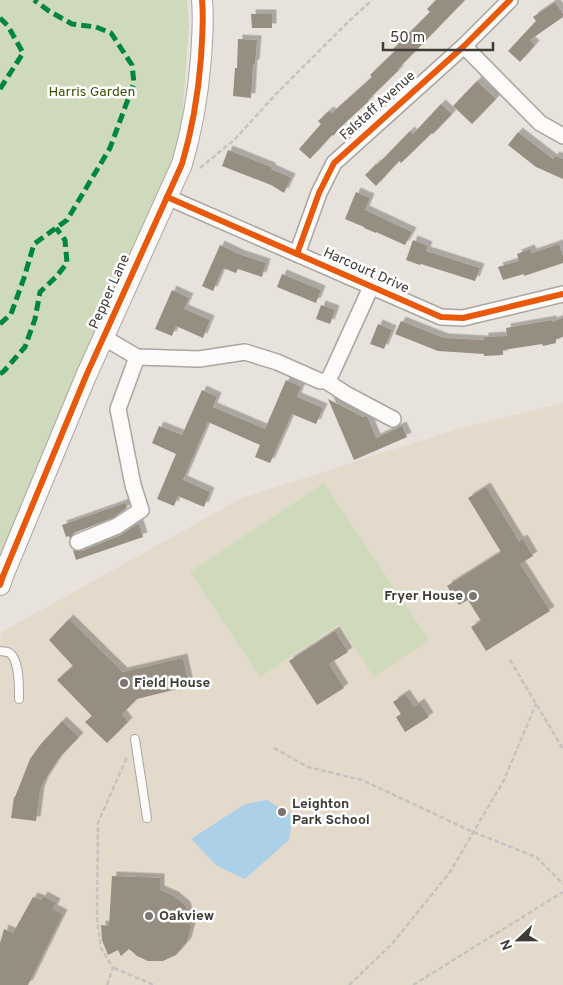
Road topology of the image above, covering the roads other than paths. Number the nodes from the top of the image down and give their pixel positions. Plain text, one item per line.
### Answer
1 (202, 0) edge
2 (510, 0) edge
3 (464, 46) junction
4 (563, 136) edge
5 (167, 197) junction
6 (297, 254) junction
7 (371, 287) junction
8 (563, 294) edge
9 (103, 337) junction
10 (137, 357) junction
11 (326, 381) junction
12 (392, 419) dead end
13 (78, 542) dead end
14 (0, 585) edge
15 (0, 651) edge
16 (19, 699) dead end
17 (135, 739) road end
18 (147, 818) dead end

1 - 5 street, Pepper Lane
2 - 3 street, Falstaff Avenue
3 - 4 street
3 - 6 street, Falstaff Avenue
5 - 6 street, Harcourt Drive
5 - 9 street, Pepper Lane
6 - 7 street, Harcourt Drive
7 - 8 street, Harcourt Drive
7 - 11 street
9 - 10 street
9 - 14 street, Pepper Lane
10 - 11 street
10 - 13 street
11 - 12 street
15 - 16 lane
17 - 18 lane

